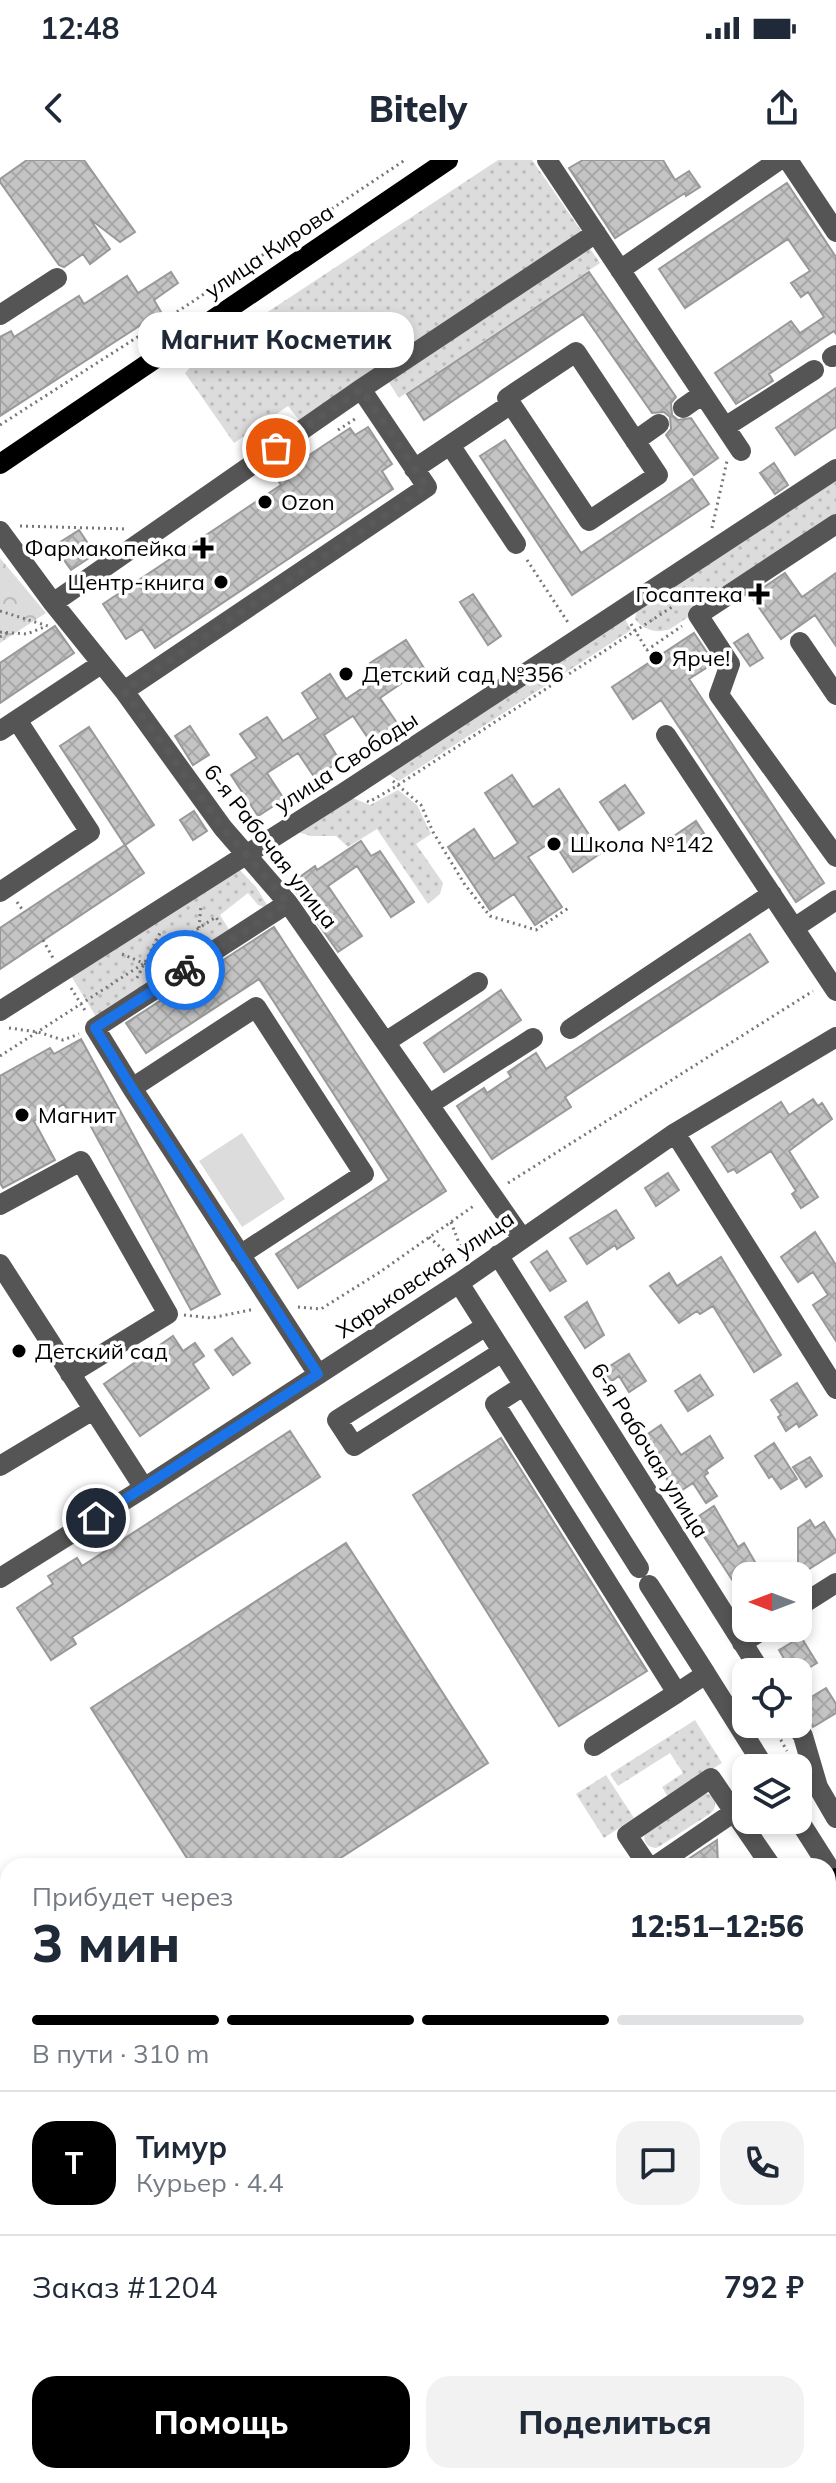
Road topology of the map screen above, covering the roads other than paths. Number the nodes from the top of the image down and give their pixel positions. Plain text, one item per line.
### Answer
1 (448, 160) edge
2 (547, 160) edge
3 (779, 160) edge
4 (788, 160) edge
5 (836, 232) edge
6 (596, 233) junction
7 (620, 270) junction
8 (57, 278) dead end
9 (0, 315) edge
10 (814, 370) dead end
11 (361, 389) junction
12 (703, 394) junction
13 (511, 404) junction
14 (683, 408) dead end
15 (659, 424) dead end
16 (725, 427) junction
17 (635, 441) junction
18 (450, 445) junction
19 (741, 451) dead end
20 (0, 464) edge
21 (414, 469) junction
22 (836, 469) edge
23 (836, 524) edge
24 (8, 528) edge
25 (516, 544) road end
26 (55, 616) junction
27 (800, 642) dead end
28 (101, 664) junction
29 (124, 691) junction
30 (836, 695) edge
31 (8, 726) edge
32 (666, 735) dead end
33 (244, 854) junction
34 (836, 857) edge
35 (0, 892) edge
36 (772, 894) junction
37 (836, 900) edge
38 (288, 903) junction
39 (794, 928) junction
40 (478, 982) dead end
41 (832, 986) edge
42 (0, 1011) edge
43 (570, 1029) dead end
44 (836, 1037) edge
45 (533, 1038) dead end
46 (387, 1041) junction
47 (132, 1088) junction
48 (430, 1104) junction
49 (675, 1133) junction
50 (0, 1205) edge
51 (522, 1238) junction
52 (240, 1255) junction
53 (498, 1255) junction
54 (0, 1264) edge
55 (464, 1279) junction
56 (486, 1326) junction
57 (502, 1352) junction
58 (70, 1374) junction
59 (318, 1374) junction
60 (523, 1386) junction
61 (836, 1389) edge
62 (93, 1410) junction
63 (0, 1466) edge
64 (144, 1488) junction
65 (0, 1578) edge
66 (836, 1583) edge
67 (812, 1598) edge
68 (742, 1643) joint
69 (752, 1658) edge
70 (706, 1674) junction
71 (677, 1693) junction
72 (804, 1738) edge
73 (594, 1746) dead end
74 (756, 1754) edge
75 (732, 1809) edge
76 (732, 1813) edge
77 (836, 1818) edge
78 (749, 1834) edge
79 (808, 1834) edge
80 (643, 1858) edge
81 (667, 1858) edge
82 (766, 1858) edge
83 (823, 1858) edge

1 - 20 main road, улица Кирова
2 - 6 street
3 - 7 street
4 - 5 street
6 - 7 street
6 - 11 street
7 - 12 street
8 - 9 street
10 - 16 street
11 - 21 street
11 - 26 street
12 - 14 street
12 - 16 street
13 - 17 street
13 - 17 street
13 - 18 street
15 - 17 street
16 - 19 street
18 - 21 street
18 - 25 street
21 - 29 street
22 - 33 street, улица Свободы
23 - 34 street
24 - 26 street, 6-я Рабочая улица
26 - 28 street, 6-я Рабочая улица
27 - 30 street
28 - 29 street, 6-я Рабочая улица
28 - 31 street
29 - 33 street, 6-я Рабочая улица
31 - 35 street
32 - 36 street
33 - 38 street, 6-я Рабочая улица
33 - 42 street, улица Свободы
36 - 39 street
36 - 43 street
37 - 39 street
38 - 46 street, 6-я Рабочая улица
38 - 47 street
39 - 41 street
40 - 46 street
44 - 49 street, Харьковская улица
45 - 48 street
46 - 48 street, 6-я Рабочая улица
47 - 52 street
47 - 52 street
48 - 51 street, 6-я Рабочая улица
49 - 51 street, Харьковская улица
49 - 61 street
50 - 58 street
51 - 53 street, Харьковская улица
52 - 59 street
53 - 55 street, Харьковская улица
53 - 68 street, 6-я Рабочая улица
54 - 58 street
55 - 56 street
55 - 59 street, Харьковская улица
56 - 57 street
56 - 57 street
57 - 60 street
58 - 62 street
59 - 64 street, Харьковская улица
60 - 70 street
60 - 71 street
62 - 63 street
62 - 64 street
64 - 65 street, Харьковская улица
66 - 67 street
68 - 69 street, 6-я Рабочая улица
70 - 71 street
70 - 74 street
71 - 73 street
72 - 77 street
75 - 80 street
76 - 81 street
78 - 82 street
79 - 83 street

